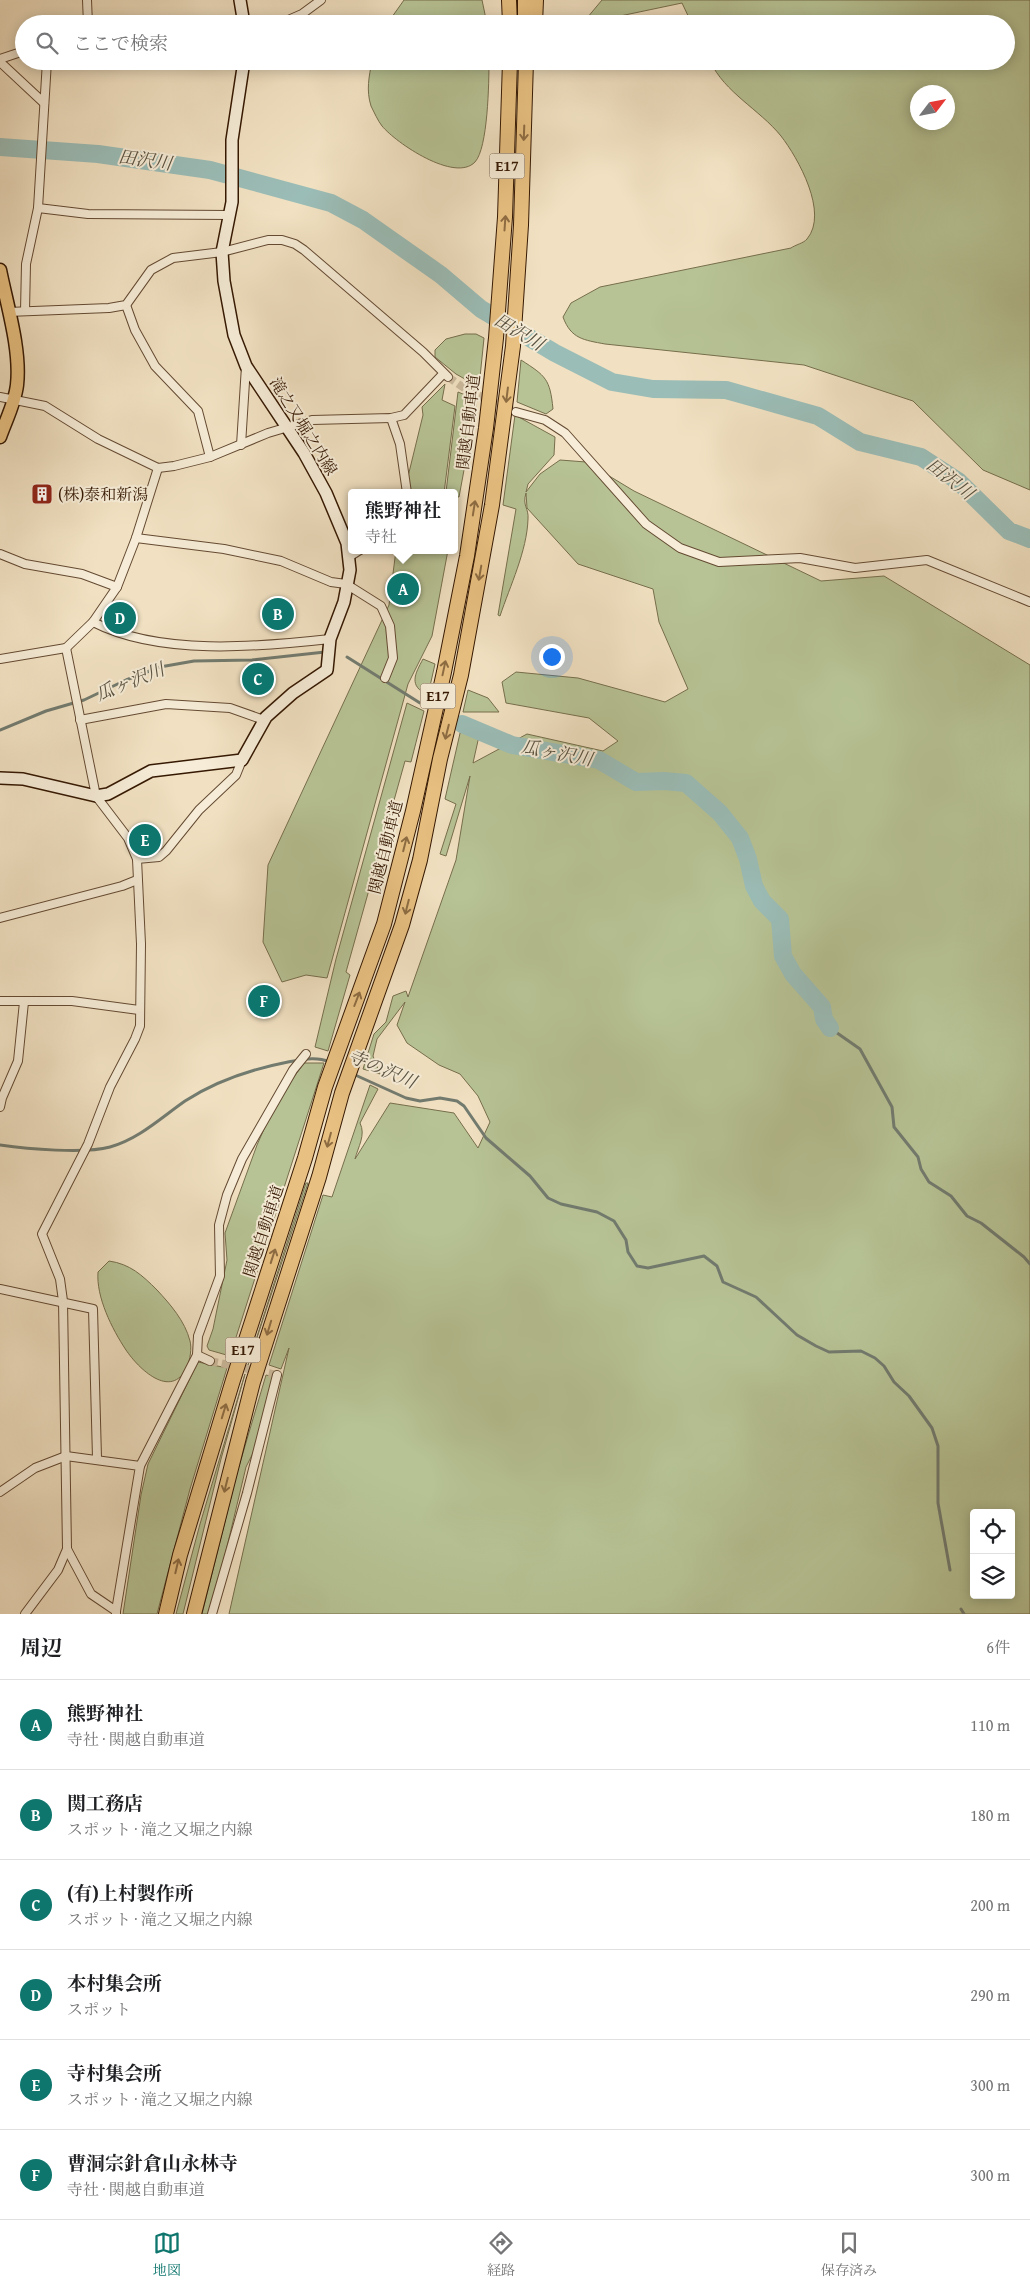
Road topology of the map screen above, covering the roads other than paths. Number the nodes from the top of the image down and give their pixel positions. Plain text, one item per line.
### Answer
1 (87, 0) edge
2 (240, 0) edge
3 (321, 0) edge
4 (509, 0) edge
5 (525, 0) edge
6 (536, 0) edge
7 (88, 15) edge
8 (242, 15) edge
9 (300, 15) edge
10 (510, 15) edge
11 (525, 15) edge
12 (536, 15) edge
13 (15, 55) edge
14 (0, 61) edge
15 (46, 70) edge
16 (243, 70) edge
17 (510, 70) edge
18 (526, 70) edge
19 (531, 70) edge
20 (526, 84) junction
21 (44, 103) junction
22 (38, 208) junction
23 (229, 215) junction
24 (222, 252) junction
25 (0, 270) edge
26 (126, 305) junction
27 (25, 311) junction
28 (8, 312) junction
29 (246, 366) junction
30 (0, 397) edge
31 (14, 400) junction
32 (516, 412) tunnel mouth
33 (390, 418) junction
34 (288, 428) junction
35 (0, 436) edge
36 (241, 445) junction
37 (210, 457) junction
38 (158, 468) junction
39 (406, 489) edge
40 (136, 538) junction
41 (348, 550) edge
42 (0, 554) edge
43 (349, 554) edge
44 (354, 554) edge
45 (349, 557) junction
46 (346, 584) junction
47 (117, 587) junction
48 (1030, 602) edge
49 (93, 622) junction
50 (330, 639) junction
51 (66, 648) junction
52 (0, 660) edge
53 (386, 678) dead end
54 (80, 720) junction
55 (264, 720) junction
56 (242, 760) junction
57 (0, 778) edge
58 (96, 796) junction
59 (137, 859) junction
60 (137, 880) junction
61 (0, 918) edge
62 (0, 1001) edge
63 (24, 1002) junction
64 (139, 1010) junction
65 (305, 1055) dead end
66 (0, 1107) edge
67 (0, 1289) edge
68 (63, 1301) junction
69 (198, 1355) junction
70 (210, 1361) tunnel mouth
71 (277, 1375) dead end
72 (66, 1456) junction
73 (97, 1458) junction
74 (140, 1466) junction
75 (0, 1492) edge
76 (67, 1549) junction
77 (116, 1612) edge
78 (25, 1614) edge
79 (166, 1614) edge
80 (194, 1614) edge
81 (212, 1614) edge

1 - 7 street
2 - 8 main road
3 - 9 street
4 - 10 highway
5 - 11 highway
6 - 12 highway
13 - 14 street
14 - 21 street
15 - 21 street
16 - 23 main road, 滝之又堀之内線
79 -> 17 highway, 関越自動車道 / E17
18 - 20 highway, E17
19 - 20 highway
20 -> 80 highway, E17
21 - 22 street
22 - 23 street
22 - 27 street
23 - 24 main road, 滝之又堀之内線
24 - 26 street
24 - 29 main road, 滝之又堀之内線
24 - 33 street
25 - 28 main road
26 - 27 street
26 - 37 street
27 - 28 street
28 - 31 main road
29 - 34 main road, 滝之又堀之内線
29 - 36 street
30 - 31 street
31 - 35 main road
31 - 38 street
32 - 48 street
33 - 34 street
33 - 39 street
34 - 36 street
34 - 41 main road, 滝之又堀之内線
36 - 37 street
37 - 38 street
38 - 40 street
40 - 46 street
40 - 47 street
42 - 47 street
43 - 45 main road, 滝之又堀之内線
44 - 45 street
45 - 46 main road, 滝之又堀之内線
46 - 50 main road, 滝之又堀之内線
46 - 53 street
47 - 49 street
49 - 50 street
49 - 51 street
50 - 55 main road, 滝之又堀之内線
51 - 52 street
51 - 54 street
54 - 55 street
54 - 58 street
55 - 56 main road, 滝之又堀之内線
56 - 58 main road
56 - 59 street
57 - 58 main road
58 - 59 street
59 - 60 street
60 - 61 street
60 - 64 street
62 - 63 street
63 - 64 street
63 - 66 street
64 - 68 street
65 - 69 street
67 - 68 street
68 - 72 street
68 - 73 street
69 - 70 street
69 - 74 street
71 - 81 street
72 - 73 street
72 - 75 street
72 - 76 street
73 - 74 street
74 - 77 street
76 - 77 street
76 - 78 street

